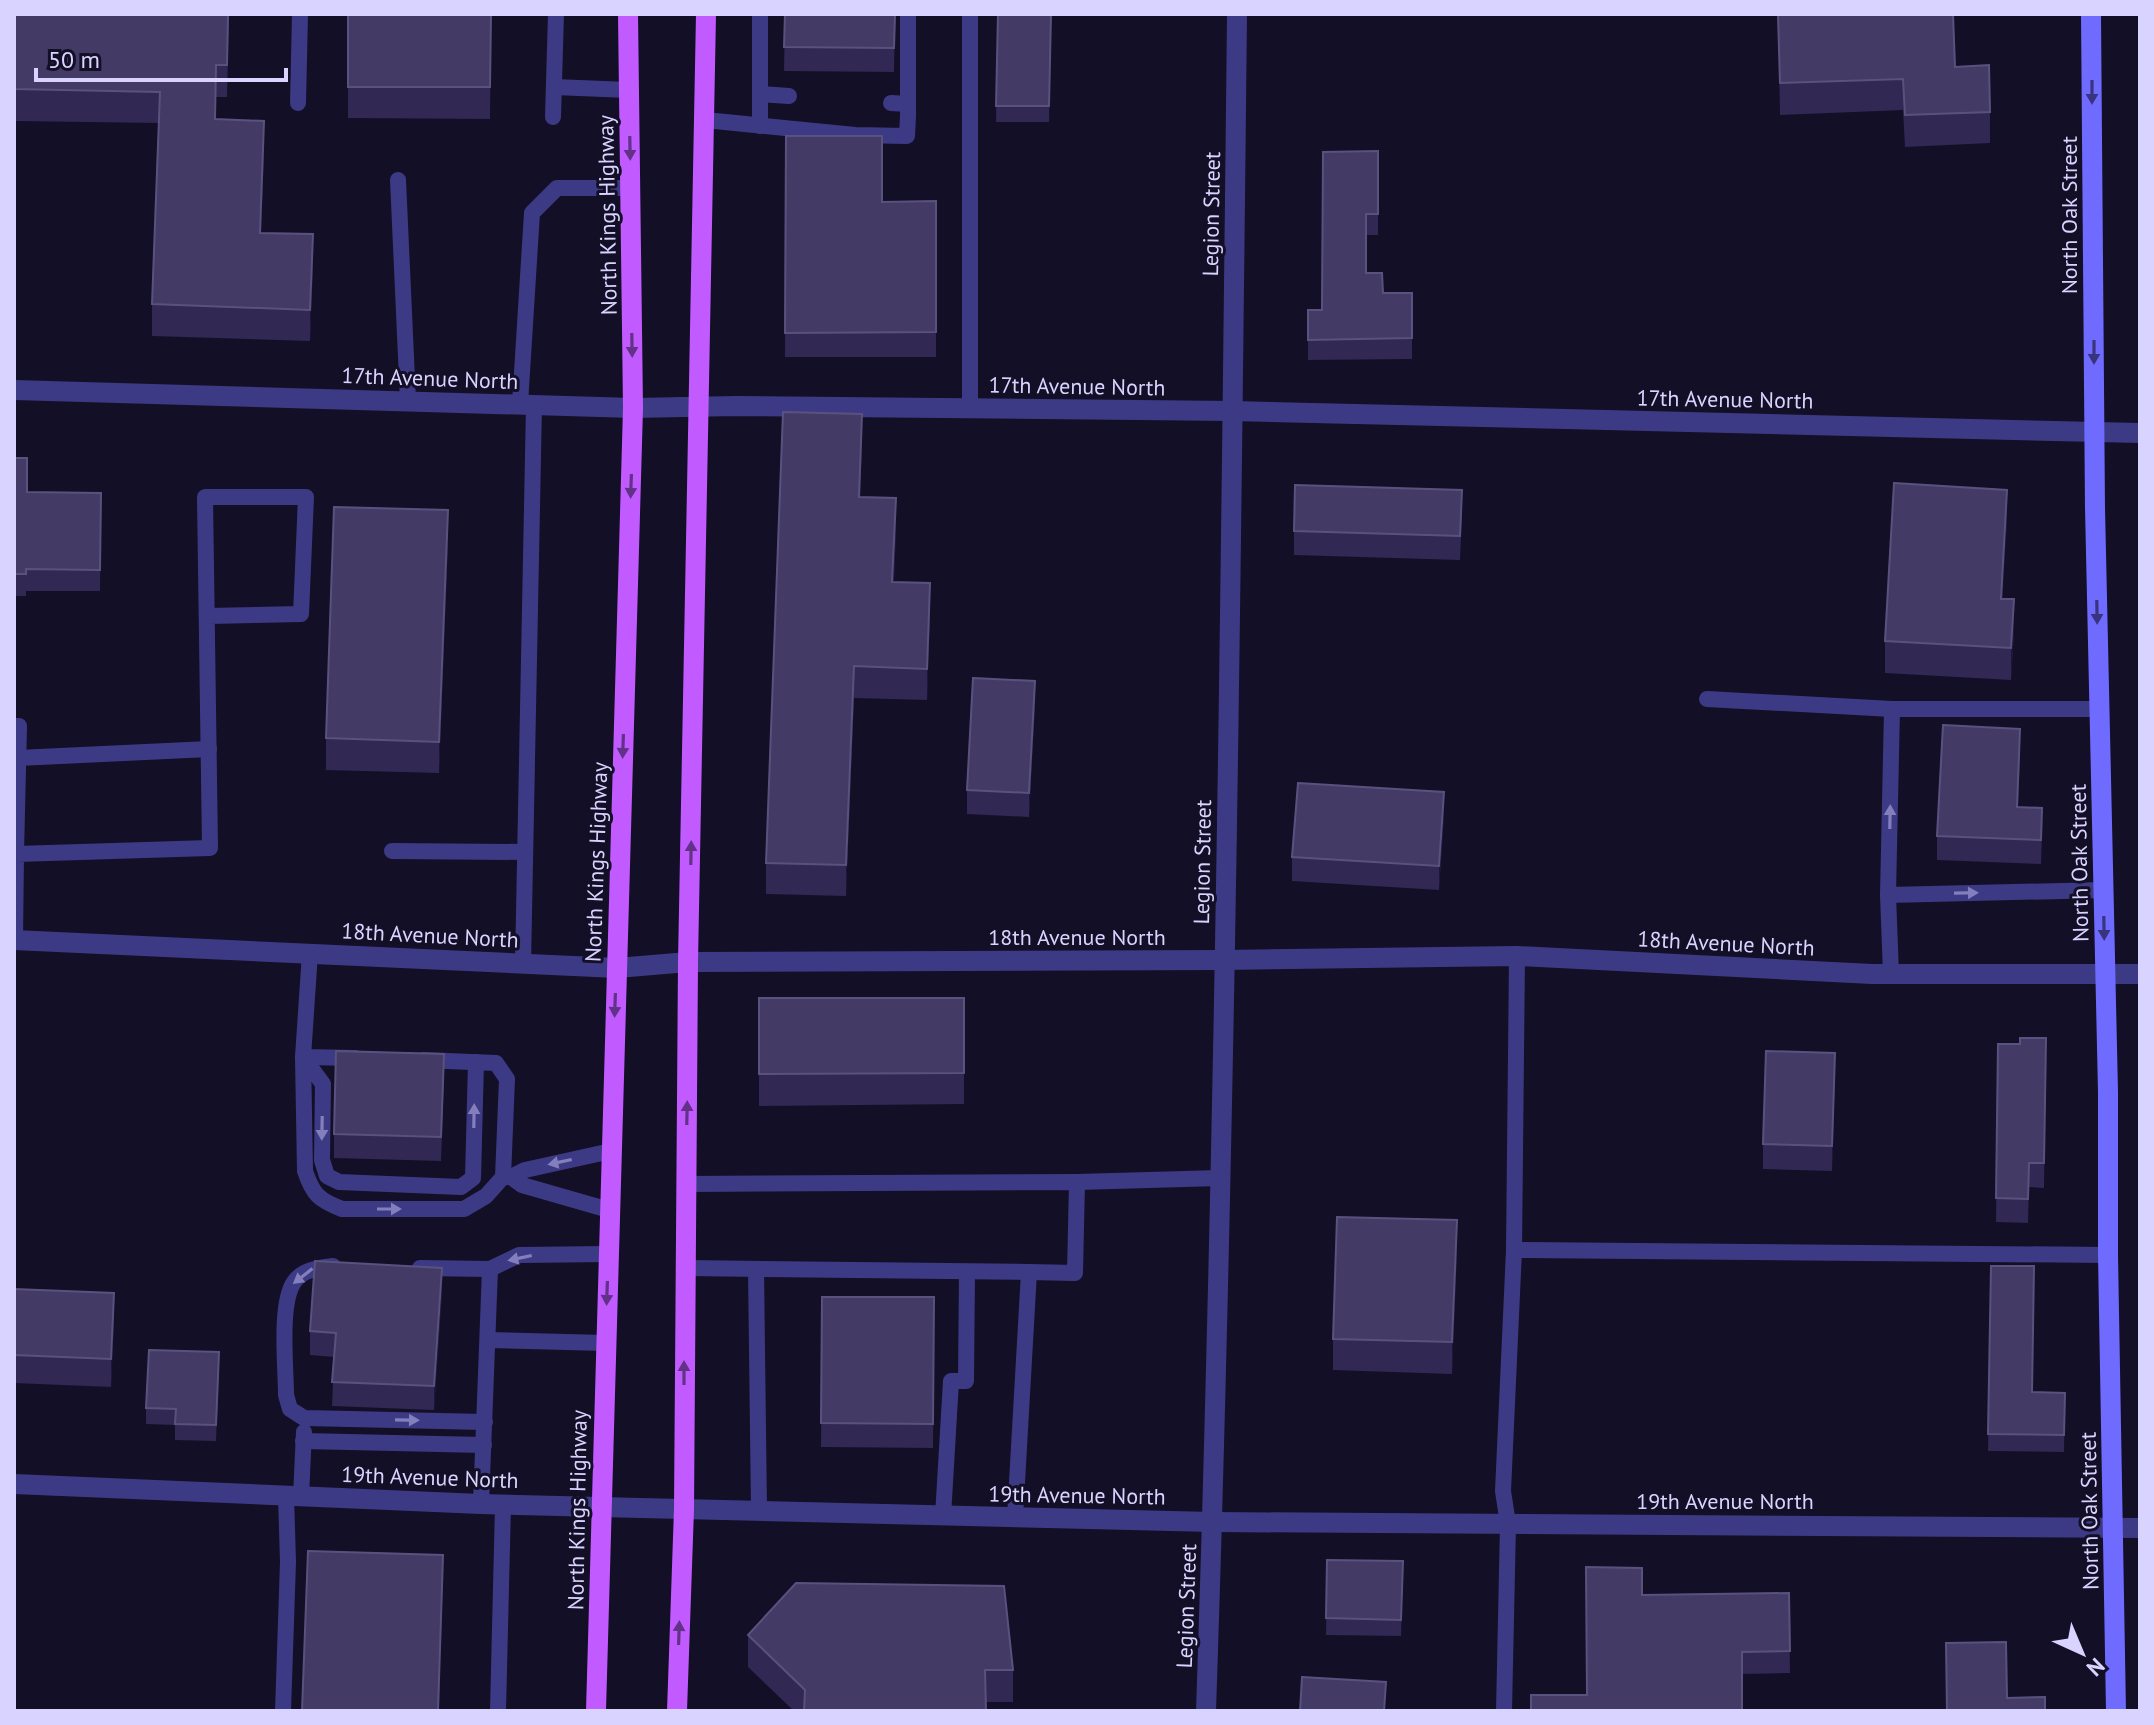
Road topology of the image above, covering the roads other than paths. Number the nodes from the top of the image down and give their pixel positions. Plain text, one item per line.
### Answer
1 (300, 14) edge
2 (556, 14) edge
3 (628, 14) edge
4 (706, 14) edge
5 (760, 14) edge
6 (908, 14) edge
7 (970, 14) edge
8 (1237, 14) edge
9 (2091, 14) edge
10 (554, 87) junction
11 (629, 90) junction
12 (760, 94) junction
13 (789, 96) dead end
14 (298, 103) dead end
15 (891, 103) dead end
16 (908, 104) junction
17 (553, 117) dead end
18 (705, 120) junction
19 (760, 126) junction
20 (398, 180) dead end
21 (630, 188) junction
22 (14, 390) edge
23 (408, 401) junction
24 (527, 405) junction
25 (699, 406) junction
26 (633, 408) junction
27 (970, 408) junction
28 (1233, 411) junction
29 (2095, 432) junction
30 (2140, 433) edge
31 (207, 616) junction
32 (1707, 699) dead end
33 (1892, 709) junction
34 (2100, 709) junction
35 (14, 726) edge
36 (209, 749) junction
37 (18, 758) junction
38 (392, 851) dead end
39 (525, 852) junction
40 (15, 854) edge
41 (2104, 890) junction
42 (1888, 895) junction
43 (15, 940) edge
44 (310, 953) junction
45 (1517, 956) junction
46 (1224, 960) junction
47 (688, 962) junction
48 (523, 964) junction
49 (617, 968) junction
50 (1891, 974) junction
51 (2105, 974) junction
52 (2140, 974) edge
53 (303, 1057) junction
54 (366, 1059) edge
55 (413, 1060) edge
56 (476, 1062) junction
57 (611, 1151) junction
58 (507, 1177) junction
59 (1220, 1178) junction
60 (1077, 1182) junction
61 (686, 1184) junction
62 (609, 1210) junction
63 (1514, 1250) junction
64 (608, 1254) junction
65 (2108, 1255) junction
66 (351, 1266) edge
67 (397, 1267) edge
68 (685, 1268) junction
69 (490, 1269) junction
70 (756, 1269) junction
71 (967, 1272) junction
72 (1029, 1272) junction
73 (488, 1340) junction
74 (605, 1343) junction
75 (304, 1418) junction
76 (485, 1422) junction
77 (303, 1441) junction
78 (484, 1445) junction
79 (14, 1484) edge
80 (294, 1495) junction
81 (481, 1504) junction
82 (503, 1505) junction
83 (601, 1508) junction
84 (684, 1509) junction
85 (759, 1511) junction
86 (943, 1516) junction
87 (1015, 1517) junction
88 (1213, 1522) junction
89 (1508, 1524) junction
90 (2114, 1528) junction
91 (2140, 1528) edge
92 (283, 1711) edge
93 (498, 1711) edge
94 (596, 1711) edge
95 (677, 1711) edge
96 (1206, 1711) edge
97 (1504, 1711) edge
98 (2116, 1711) edge

1 - 14 lane
2 - 10 lane
3 - 11 main road, North Kings Highway
4 - 18 main road
5 - 12 lane
6 - 16 lane
7 - 27 lane
8 - 28 street, Legion Street
9 -> 29 main road, North Oak Street
10 - 11 lane
10 - 17 lane
11 -> 21 main road, North Kings Highway
12 - 13 lane
12 - 19 lane
15 - 16 lane
16 - 19 lane
18 - 19 lane
18 - 25 main road
20 - 23 lane
21 - 24 lane
21 -> 26 main road, North Kings Highway
22 - 23 street, 17th Avenue North
23 - 24 street, 17th Avenue North
24 - 26 street, 17th Avenue North
24 - 39 lane
25 - 26 street, 17th Avenue North
25 - 27 street, 17th Avenue North
47 -> 25 main road
26 -> 49 main road, North Kings Highway
27 - 28 street, 17th Avenue North
28 - 29 street, 17th Avenue North
28 - 46 street, Legion Street
29 - 30 street, 17th Avenue North
29 -> 34 main road, North Oak Street
31 - 31 lane
31 - 36 lane
32 - 33 lane
33 - 34 lane
42 -> 33 lane
34 - 41 main road, North Oak Street
35 - 37 lane
36 - 37 lane
36 - 40 lane
37 - 40 lane
38 - 39 lane
39 - 48 lane
40 - 43 lane
42 -> 41 lane
41 -> 51 main road, North Oak Street
42 - 50 lane
43 - 44 street, 18th Avenue North
44 - 48 street, 18th Avenue North
44 - 53 lane
45 - 46 street, 18th Avenue North
45 - 50 street, 18th Avenue North
45 - 63 lane
46 - 47 street, 18th Avenue North
46 - 59 street, Legion Street
47 - 49 street, 18th Avenue North
61 -> 47 main road
48 - 49 street, 18th Avenue North
49 -> 57 main road, North Kings Highway
50 - 51 street, 18th Avenue North
51 - 52 street, 18th Avenue North
51 - 65 main road, North Oak Street
53 - 54 lane
53 -> 56 lane
53 -> 58 lane
55 - 56 lane
56 - 58 lane
57 -> 58 lane
57 - 62 main road, North Kings Highway
58 - 62 lane
59 - 60 lane
59 - 88 street, Legion Street
60 - 61 lane
60 - 72 lane
61 - 68 main road
62 - 64 main road, North Kings Highway
63 - 65 lane
63 - 89 lane
64 -> 69 lane
64 -> 74 main road, North Kings Highway
65 - 90 main road, North Oak Street
66 -> 75 lane
67 - 69 lane
68 - 70 lane
84 -> 68 main road
69 - 73 lane
70 - 71 lane
70 - 85 lane
71 - 72 lane
71 - 86 lane
72 - 87 lane
73 - 74 lane
73 - 76 lane
74 - 83 main road, North Kings Highway
75 -> 76 lane
75 - 77 lane
76 - 78 lane
77 - 78 lane
77 - 80 lane
78 - 81 lane
79 - 80 street, 19th Avenue North
80 - 81 street, 19th Avenue North
80 - 92 lane
81 - 82 street, 19th Avenue North
82 - 83 street, 19th Avenue North
82 - 93 lane
83 - 84 street, 19th Avenue North
83 - 94 main road, North Kings Highway
84 - 85 street, 19th Avenue North
95 -> 84 main road
85 - 86 street, 19th Avenue North
86 - 87 street, 19th Avenue North
87 - 88 street, 19th Avenue North
88 - 89 street, 19th Avenue North
88 - 96 street, Legion Street
89 - 90 street, 19th Avenue North
89 - 97 lane
90 - 91 street, 19th Avenue North
90 - 98 main road, North Oak Street

